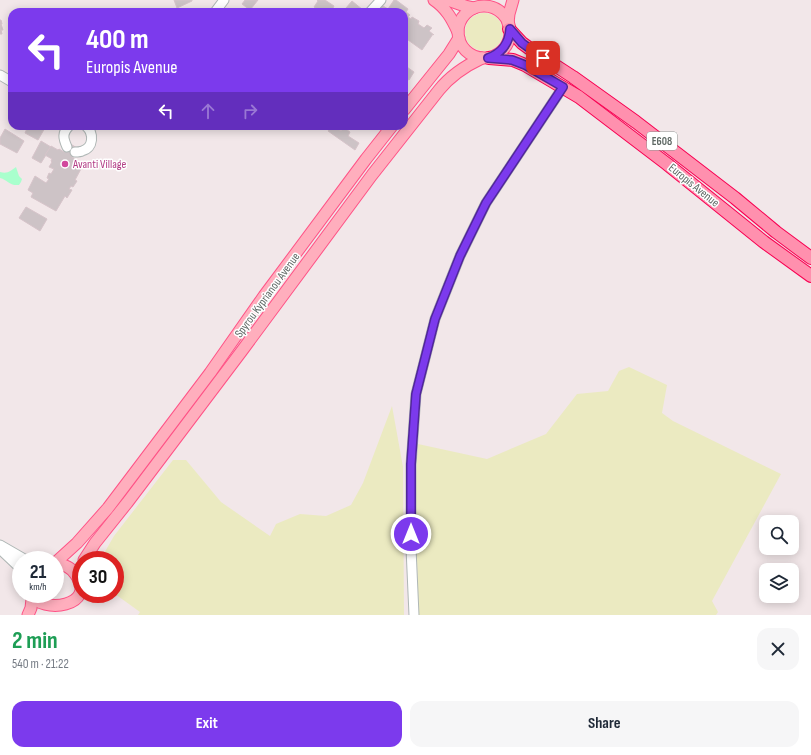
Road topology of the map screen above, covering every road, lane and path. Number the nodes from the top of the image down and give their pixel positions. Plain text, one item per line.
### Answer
1 (381, 0) edge
2 (434, 0) edge
3 (448, 0) edge
4 (514, 0) edge
5 (480, 5) edge
6 (374, 8) edge
7 (509, 26) junction
8 (459, 35) junction
9 (485, 58) junction
10 (563, 87) junction
11 (408, 105) edge
12 (408, 129) edge
13 (65, 130) edge
14 (89, 130) edge
15 (389, 130) edge
16 (407, 130) edge
17 (67, 147) dead end
18 (75, 152) dead end
19 (811, 258) edge
20 (811, 276) edge
21 (0, 546) edge
22 (0, 549) edge
23 (90, 551) edge
24 (12, 552) edge
25 (64, 555) edge
26 (12, 560) edge
27 (31, 603) edge
28 (34, 603) edge
29 (76, 603) edge
30 (28, 615) edge
31 (56, 615) edge
32 (414, 615) edge

1 - 6 street
2 - 8 main road
3 - 5 main road
4 - 7 main road
5 - 7 main road
5 - 8 main road
7 - 9 main road
7 - 19 highway, Europis Avenue / E608
8 - 9 main road
8 - 11 main road
9 - 10 highway, Europis Avenue / E608
9 - 12 main road, Spyrou Kyprianou Avenue
10 - 20 highway, Europis Avenue / E608
10 - 32 street
13 - 17 street
14 - 18 street
15 - 25 main road, Spyrou Kyprianou Avenue
16 - 23 main road, Spyrou Kyprianou Avenue
21 - 24 street
22 - 26 street
27 - 30 main road
28 - 31 main road
29 - 31 main road

